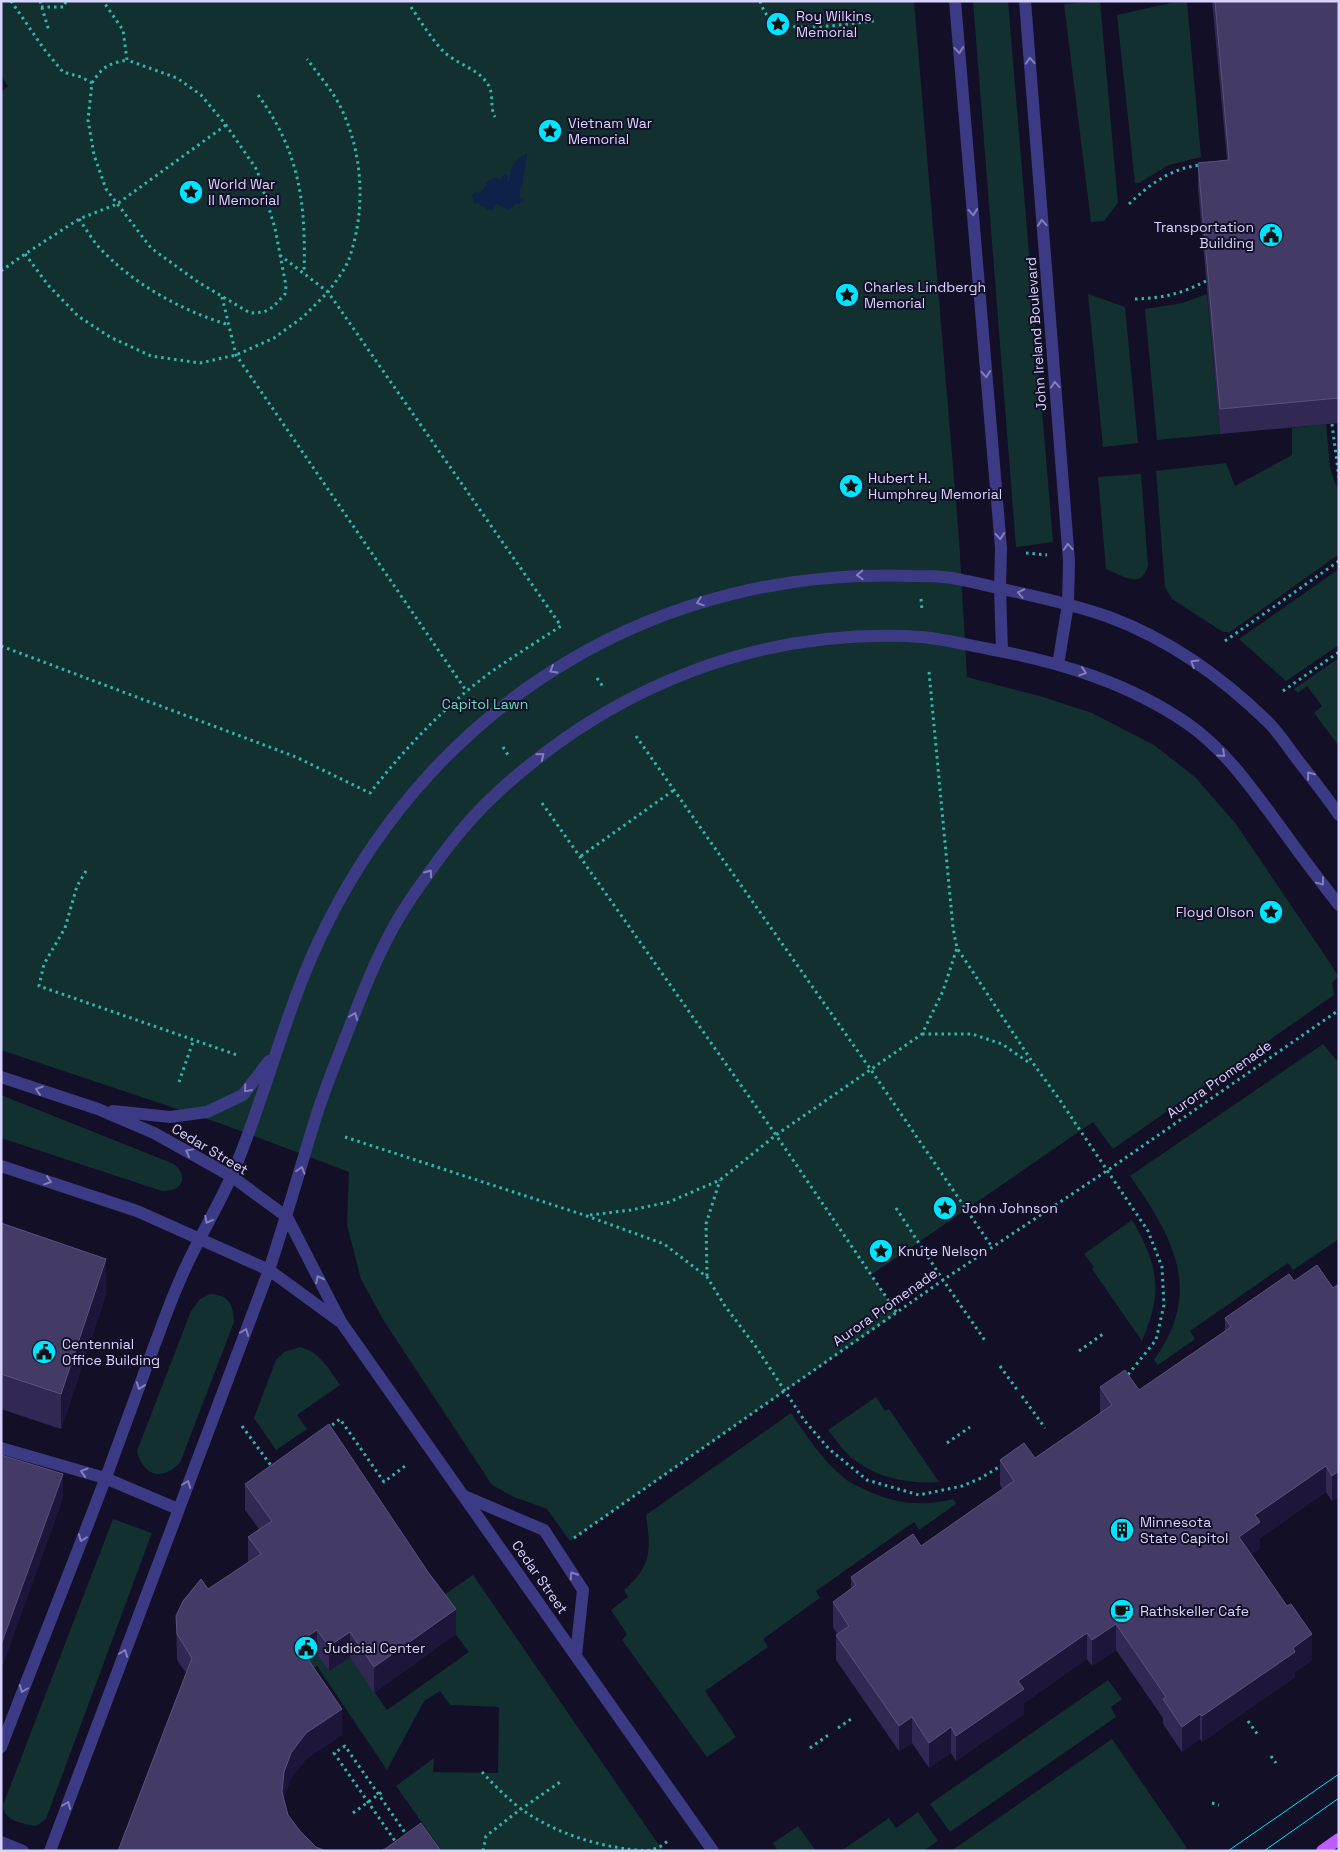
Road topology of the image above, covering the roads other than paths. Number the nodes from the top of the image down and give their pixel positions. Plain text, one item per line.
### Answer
1 (955, 1) edge
2 (1025, 1) edge
3 (1000, 589) junction
4 (1068, 604) junction
5 (1002, 651) junction
6 (1058, 665) junction
7 (1339, 814) edge
8 (1339, 906) edge
9 (277, 1051) junction
10 (1, 1077) edge
11 (98, 1109) junction
12 (1, 1166) edge
13 (231, 1176) junction
14 (287, 1216) junction
15 (198, 1239) junction
16 (269, 1270) junction
17 (341, 1322) junction
18 (1, 1448) edge
19 (105, 1478) junction
20 (464, 1496) junction
21 (178, 1509) junction
22 (576, 1655) junction
23 (1, 1747) edge
24 (1339, 1839) edge
25 (1, 1842) edge
26 (23, 1851) edge
27 (50, 1851) edge
28 (713, 1851) edge
29 (1322, 1851) edge

1 -> 3 street
4 -> 2 street, John Ireland Boulevard
4 -> 3 street
3 - 5 street
3 -> 9 street
4 - 6 street, John Ireland Boulevard
7 -> 4 street
5 - 6 street
14 -> 5 street
6 -> 8 street
9 -> 11 street
9 - 13 street
11 -> 10 street, Cedar Street
13 -> 11 street, Cedar Street
12 -> 15 street, Cedar Street
13 - 14 street, Cedar Street
13 -> 15 street
14 - 16 street
17 -> 14 street, Cedar Street
15 - 16 street, Cedar Street
15 -> 19 street
16 - 17 street, Cedar Street
21 -> 16 street
17 - 20 street, Cedar Street
19 -> 18 street
19 - 21 street
19 -> 23 street
20 - 22 street, Cedar Street
22 -> 20 street
27 -> 21 street
22 - 28 street, Cedar Street
24 - 29 main road
25 - 26 street

